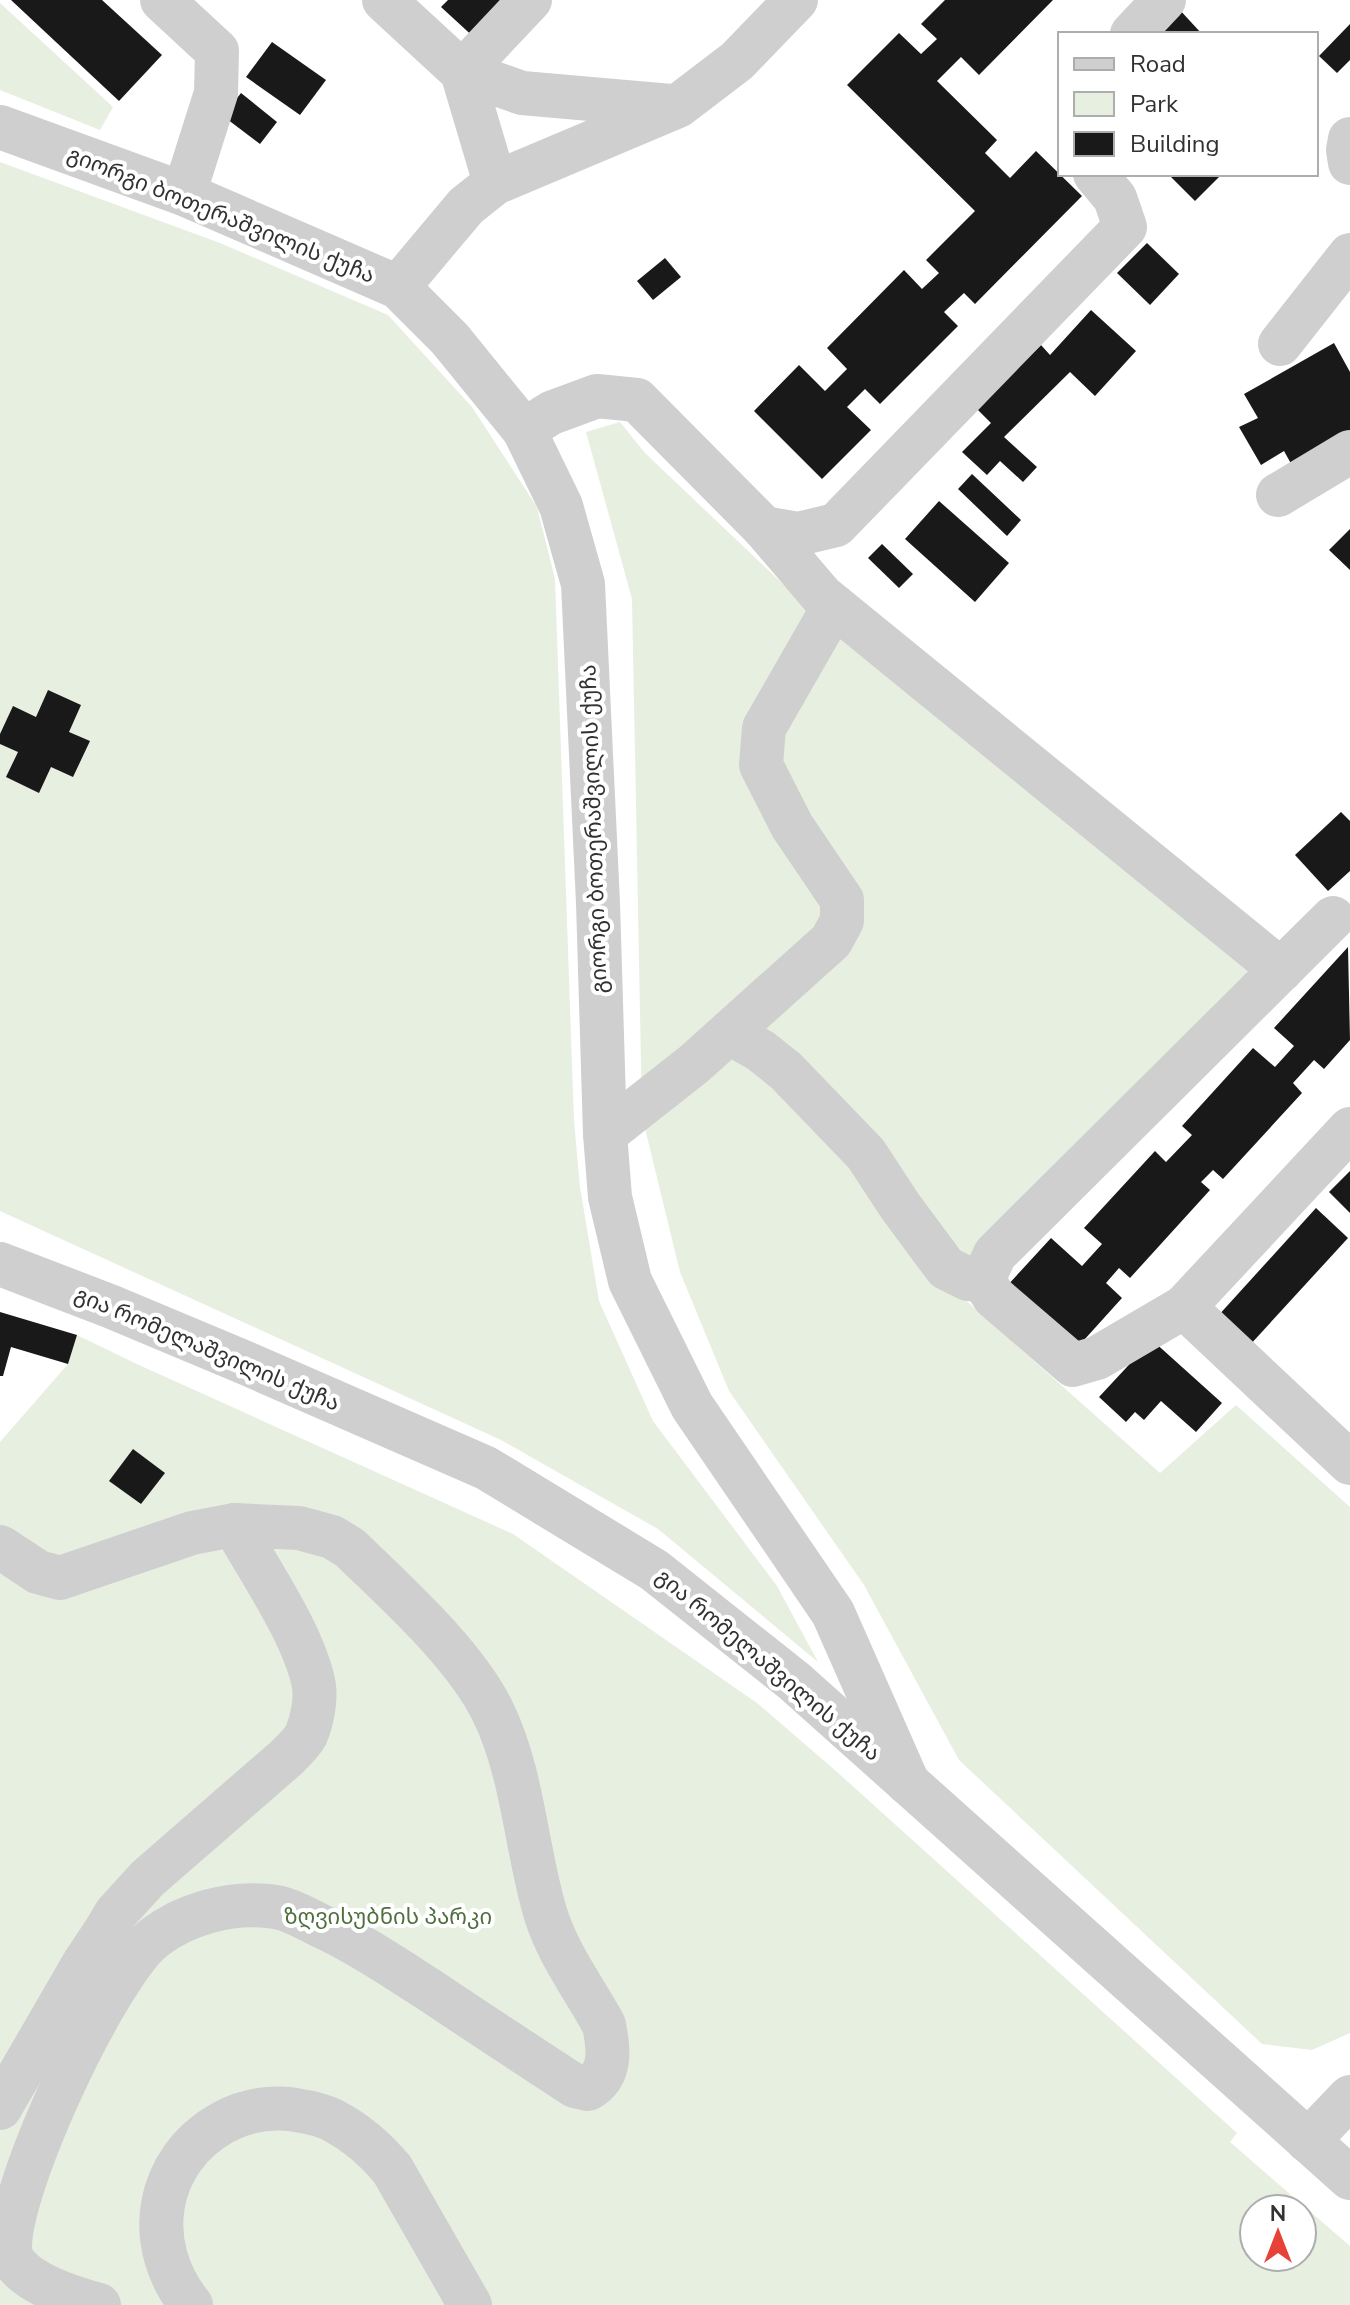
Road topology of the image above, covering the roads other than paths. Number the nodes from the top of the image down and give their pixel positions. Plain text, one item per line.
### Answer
1 (162, 0) edge
2 (384, 0) edge
3 (530, 0) edge
4 (796, 0) edge
5 (1164, 0) edge
6 (1134, 32) edge
7 (462, 72) junction
8 (678, 106) junction
9 (0, 127) edge
10 (1350, 139) edge
11 (1350, 163) edge
12 (1097, 176) edge
13 (495, 183) junction
14 (184, 194) junction
15 (1350, 255) edge
16 (398, 287) junction
17 (1280, 344) dead end
18 (524, 430) junction
19 (1350, 452) edge
20 (1278, 495) dead end
21 (836, 525) junction
22 (764, 528) junction
23 (828, 601) junction
24 (1333, 918) dead end
25 (1281, 970) junction
26 (730, 1033) junction
27 (1350, 1129) edge
28 (605, 1134) junction
29 (0, 1264) edge
30 (983, 1280) junction
31 (1184, 1307) junction
32 (1350, 1463) edge
33 (234, 1525) junction
34 (0, 1547) edge
35 (908, 1783) junction
36 (118, 1946) junction
37 (1350, 2097) edge
38 (0, 2108) edge
39 (1308, 2141) junction
40 (1350, 2178) edge
41 (99, 2305) edge
42 (191, 2305) edge
43 (470, 2305) edge

1 - 14 street
2 - 7 street
3 - 7 street
4 - 8 street
5 - 6 street
7 - 8 street
7 - 13 street
8 - 13 street
9 - 14 street, გიორგი ბოთერაშვილის ქუჩა
10 - 11 street
12 - 21 street
13 - 16 street
14 - 16 street, გიორგი ბოთერაშვილის ქუჩა
15 - 17 street
16 - 18 street, გიორგი ბოთერაშვილის ქუჩა
18 - 22 street
18 - 28 street, გიორგი ბოთერაშვილის ქუჩა
19 - 20 street
21 - 22 street
21 - 23 street
22 - 23 street
23 - 25 street
23 - 26 street
24 - 25 street
25 - 30 street
26 - 28 street
26 - 30 street
27 - 31 street
28 - 35 street, გიორგი ბოთერაშვილის ქუჩა
29 - 35 street, გია რომელაშვილის ქუჩა
30 - 31 street
31 - 32 street
33 - 34 street
33 - 36 street
33 - 36 street
35 - 39 street, გია რომელაშვილის ქუჩა
36 - 38 street
36 - 41 street
37 - 39 street
39 - 40 street, გია რომელაშვილის ქუჩა
42 - 43 street

